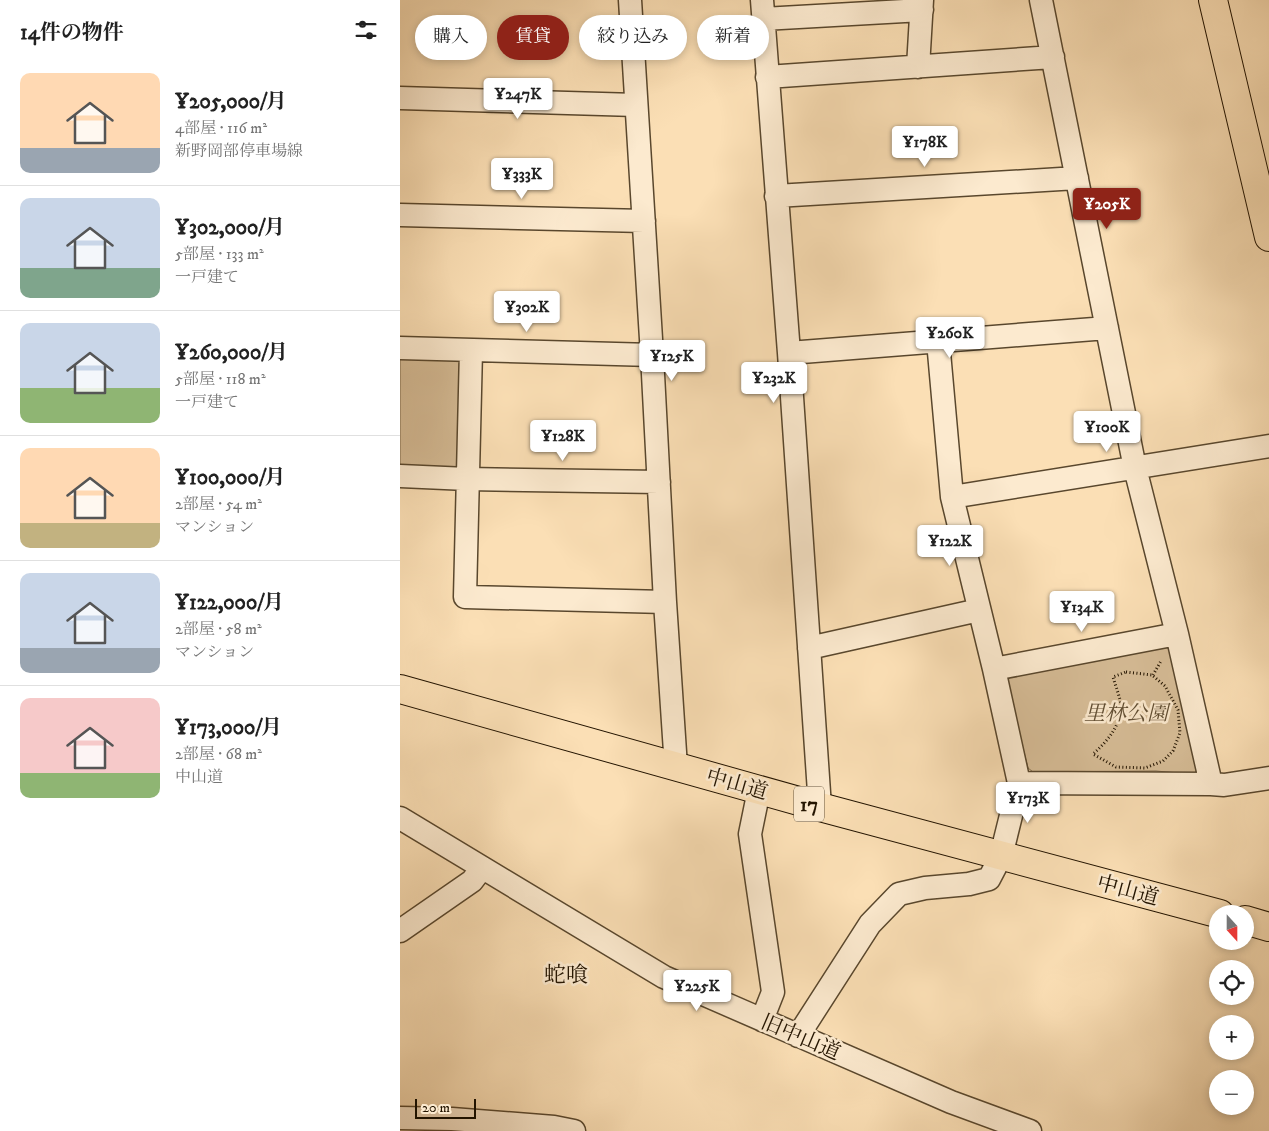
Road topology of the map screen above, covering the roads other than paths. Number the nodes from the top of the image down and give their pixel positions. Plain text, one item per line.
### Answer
1 (630, 0) edge
2 (1041, 0) edge
3 (1213, 0) edge
4 (922, 5) edge
5 (763, 9) edge
6 (1053, 57) junction
7 (918, 67) junction
8 (767, 77) junction
9 (400, 98) edge
10 (636, 105) junction
11 (1077, 178) junction
12 (776, 196) junction
13 (400, 215) edge
14 (644, 221) junction
15 (1269, 237) edge
16 (1107, 328) junction
17 (938, 341) junction
18 (400, 348) edge
19 (471, 350) junction
20 (789, 353) junction
21 (652, 355) junction
22 (1269, 446) edge
23 (1135, 468) junction
24 (400, 476) edge
25 (467, 479) junction
26 (659, 482) junction
27 (952, 497) junction
28 (665, 602) junction
29 (979, 610) junction
30 (1177, 634) junction
31 (809, 648) junction
32 (994, 668) junction
33 (400, 689) edge
34 (676, 767) junction
35 (1269, 778) edge
36 (1019, 783) junction
37 (1211, 784) junction
38 (759, 790) junction
39 (820, 807) junction
40 (400, 818) edge
41 (1001, 856) junction
42 (482, 868) junction
43 (1209, 911) edge
44 (1254, 923) edge
45 (1269, 927) edge
46 (400, 931) edge
47 (762, 1020) junction
48 (798, 1036) junction
49 (400, 1118) edge
50 (574, 1131) edge
51 (1030, 1131) edge

1 - 10 street
2 - 6 street
3 - 15 main road
4 - 5 street
4 - 7 street
5 - 8 street
6 - 7 street
6 - 11 street
7 - 8 street
8 - 12 street
9 - 10 street
10 - 14 street
11 - 12 street
11 - 16 street
12 - 20 street
13 - 14 street
14 - 21 street
16 - 17 street
16 - 23 street
17 - 20 street
17 - 27 street
18 - 19 street
19 - 21 street
19 - 25 street
20 - 31 street
21 - 26 street
22 - 23 street
23 - 27 street
23 - 30 street
24 - 25 street
25 - 26 street
25 - 28 street
26 - 28 street
27 - 29 street
28 - 34 street
29 - 31 street
29 - 32 street
30 - 32 street
30 - 37 street
31 - 39 street
32 - 36 street
33 - 34 main road, 中山道 / 17
34 - 38 main road, 中山道 / 17
35 - 37 street
36 - 37 street
36 - 41 street
38 - 39 main road, 中山道 / 17
38 - 47 street
39 - 41 main road, 中山道 / 17
40 - 42 street, 旧中山道
41 - 43 main road, 中山道 / 17
41 - 48 street
42 - 46 street
42 - 47 street, 旧中山道
44 - 45 main road
47 - 48 street, 旧中山道
48 - 51 street, 旧中山道
49 - 50 street

